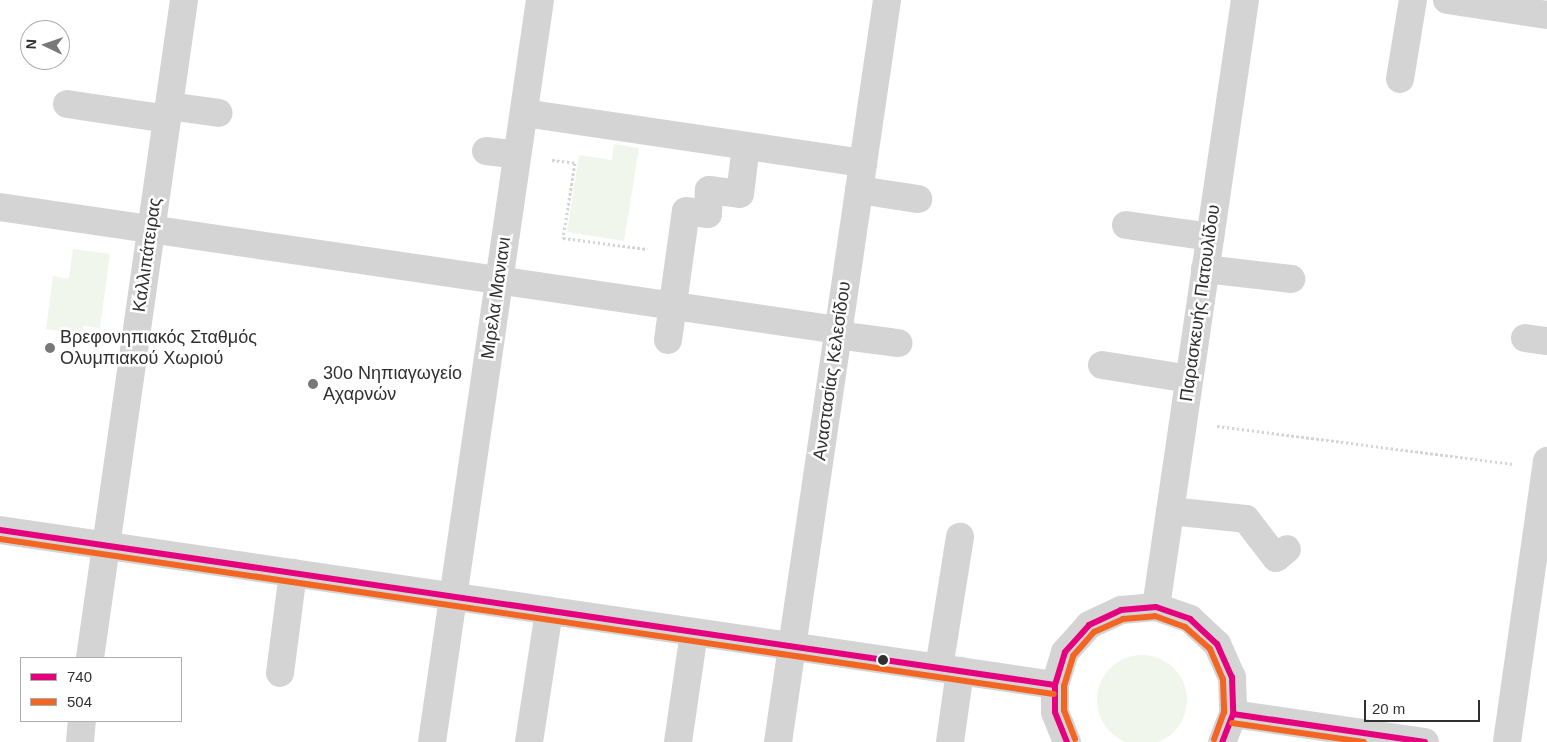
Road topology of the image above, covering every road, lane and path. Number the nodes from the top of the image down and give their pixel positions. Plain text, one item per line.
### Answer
1 (184, 0) edge
2 (540, 0) edge
3 (887, 0) edge
4 (1245, 0) edge
5 (1413, 0) edge
6 (1447, 0) edge
7 (1547, 15) edge
8 (1400, 79) dead end
9 (67, 104) dead end
10 (168, 112) junction
11 (218, 113) dead end
12 (524, 113) junction
13 (746, 146) junction
14 (486, 152) dead end
15 (517, 155) junction
16 (863, 163) junction
17 (859, 190) junction
18 (918, 199) dead end
19 (0, 207) edge
20 (1126, 224) dead end
21 (151, 229) junction
22 (1210, 237) junction
23 (680, 254) junction
24 (1205, 269) junction
25 (1291, 279) dead end
26 (499, 280) junction
27 (673, 306) junction
28 (838, 333) junction
29 (668, 340) dead end
30 (898, 343) dead end
31 (1102, 365) dead end
32 (1189, 378) junction
33 (1183, 421) junction
34 (1546, 465) edge
35 (1170, 511) junction
36 (0, 530) edge
37 (960, 537) dead end
38 (1541, 538) edge
39 (104, 545) junction
40 (1287, 549) dead end
41 (293, 573) junction
42 (453, 597) junction
43 (1156, 607) junction
44 (548, 611) junction
45 (694, 632) junction
46 (792, 647) junction
47 (90, 657) edge
48 (950, 670) junction
49 (280, 673) dead end
50 (1054, 685) junction
51 (1233, 714) junction
52 (82, 722) edge
53 (1354, 737) edge
54 (80, 742) edge
55 (432, 742) edge
56 (529, 742) edge
57 (678, 742) edge
58 (778, 742) edge
59 (950, 742) edge
60 (1067, 742) edge
61 (1222, 742) edge
62 (1425, 742) edge
63 (1507, 742) edge

1 - 10 street, Καλλιπάτειρας
2 - 12 street, Μιρελα Μανιανι
3 - 16 street, Αναστασίας Κελεσίδου
4 - 22 street, Παρασκευής Πατουλίδου
5 - 8 street
6 - 7 street
9 - 10 street
10 - 11 street
10 - 21 street, Καλλιπάτειρας
12 - 13 street
12 - 15 street, Μιρελα Μανιανι
13 - 16 street
13 - 23 street
14 - 15 street
15 - 23 path
15 - 26 street, Μιρελα Μανιανι
16 - 17 street, Αναστασίας Κελεσίδου
17 - 18 street
17 - 28 street, Αναστασίας Κελεσίδου
19 - 21 street
20 - 22 street
21 - 26 street
21 - 39 street, Καλλιπάτειρας
22 - 24 street, Παρασκευής Πατουλίδου
23 - 27 street
24 - 25 street
24 - 32 street, Παρασκευής Πατουλίδου
26 - 27 street
26 - 42 street, Μιρελα Μανιανι
27 - 28 street
27 - 29 street
28 - 30 street
28 - 46 street, Αναστασίας Κελεσίδου
31 - 32 street
32 - 33 street, Παρασκευής Πατουλίδου
33 - 34 path
33 - 35 street, Παρασκευής Πατουλίδου
34 - 38 street
35 - 40 street
35 - 43 street, Παρασκευής Πατουλίδου
36 - 39 street
37 - 48 street
38 - 63 street
39 - 41 street
39 - 47 street, Καλλιπάτειρας
41 - 42 street
41 - 49 street
42 - 44 street
42 - 55 street, Μιρελα Μανιανι
43 - 50 street
43 - 51 street
44 - 45 street
44 - 56 street
45 - 46 street
45 - 57 street
46 - 48 street
46 - 58 street, Αναστασίας Κελεσίδου
48 - 50 street
48 - 59 street
50 - 60 street
51 - 53 street
51 - 61 street
52 - 54 street
53 - 62 street

